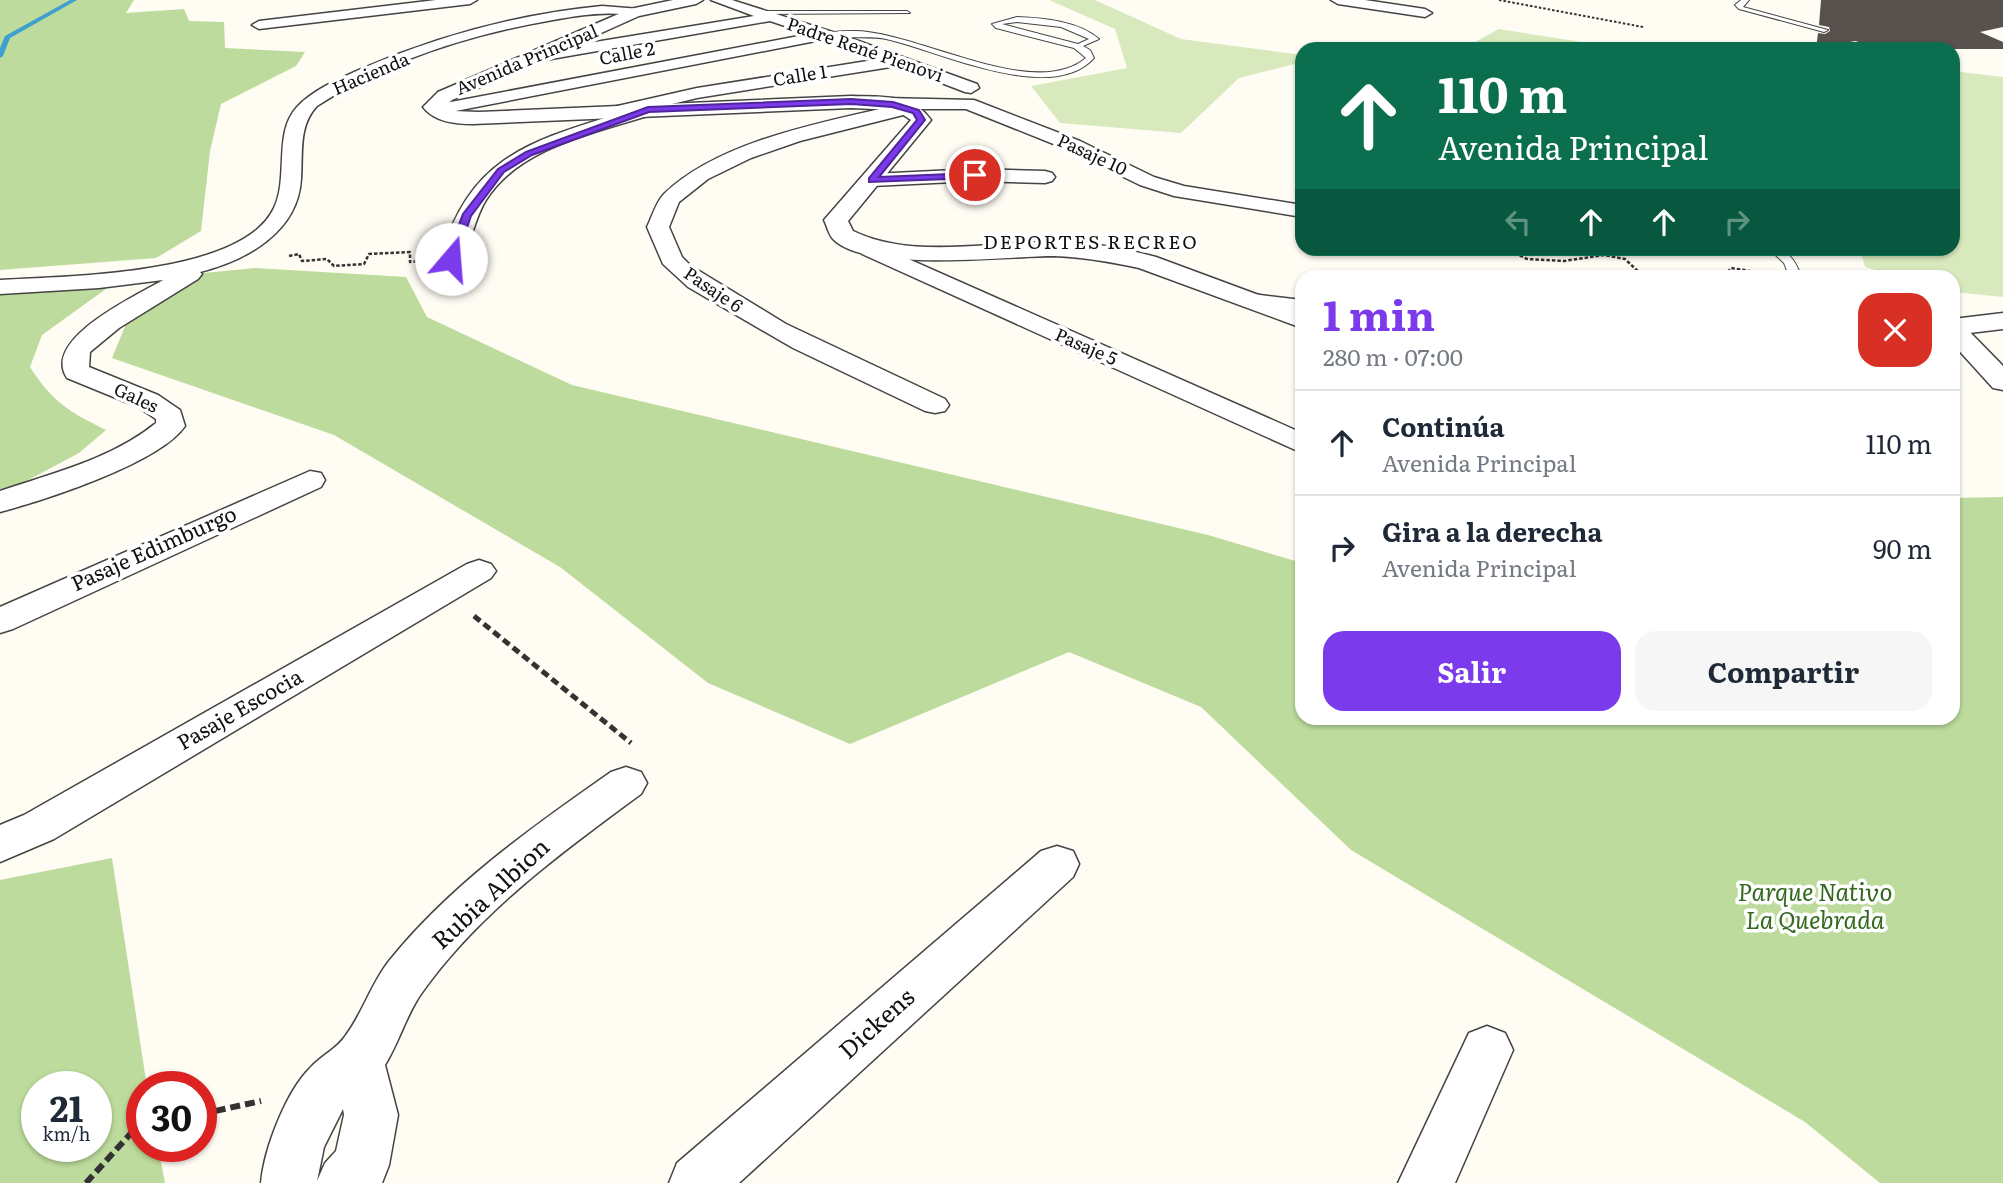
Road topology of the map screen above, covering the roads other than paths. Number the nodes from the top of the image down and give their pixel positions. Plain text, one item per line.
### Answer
1 (385, 0) edge
2 (696, 0) edge
3 (718, 0) edge
4 (1338, 0) edge
5 (1746, 0) edge
6 (479, 5) edge
7 (275, 12) dead end
8 (635, 12) junction
9 (907, 13) dead end
10 (1424, 13) dead end
11 (450, 15) dead end
12 (764, 15) junction
13 (259, 26) dead end
14 (1824, 30) dead end
15 (826, 35) junction
16 (1082, 44) dead end
17 (534, 57) junction
18 (898, 61) junction
19 (971, 88) dead end
20 (883, 103) junction
21 (909, 108) junction
22 (435, 110) junction
23 (648, 110) junction
24 (619, 111) junction
25 (1045, 177) dead end
26 (872, 180) junction
27 (1295, 210) edge
28 (870, 249) junction
29 (1783, 256) edge
30 (451, 259) road end
31 (201, 266) junction
32 (1793, 270) edge
33 (0, 287) edge
34 (1252, 302) junction
35 (1295, 306) edge
36 (1960, 315) edge
37 (1295, 317) edge
38 (2000, 321) edge
39 (1960, 327) edge
40 (1960, 336) edge
41 (2003, 382) edge
42 (935, 405) dead end
43 (1295, 441) edge
44 (310, 480) dead end
45 (0, 502) edge
46 (479, 571) dead end
47 (0, 621) edge
48 (626, 783) road end
49 (0, 844) edge
50 (1057, 864) dead end
51 (1487, 1050) dead end
52 (358, 1061) junction
53 (289, 1183) edge
54 (345, 1183) edge
55 (697, 1183) edge
56 (1426, 1183) edge

1 - 7 street
2 - 8 street, Avenida Principal
3 - 12 street, Padre René Pienovi
4 - 10 street
5 - 14 lane
6 - 11 street
6 - 13 street
8 - 17 street, Avenida Principal
8 - 31 street, Hacienda
9 - 12 lane
12 - 15 street, Padre René Pienovi
12 - 17 street
15 - 16 lane
15 - 18 street, Padre René Pienovi
15 - 22 street, Calle 2
17 - 22 street, Avenida Principal
18 - 19 street, Padre René Pienovi
18 - 24 street, Calle 1
20 - 21 street, Avenida Principal
20 - 23 street, Avenida Principal
20 - 27 street, Pasaje 10
21 - 26 street
21 - 42 street, Pasaje 6
22 - 24 street, Avenida Principal
23 - 24 street, Avenida Principal
23 - 30 street
25 - 26 street
26 - 28 street
28 - 34 street
28 - 43 street, Pasaje 5
29 - 32 lane
31 - 33 street, Hacienda
31 - 45 street, Gales
34 - 35 street
34 - 37 street
36 - 38 street
38 - 39 street
40 - 41 street
44 - 47 street, Pasaje Edimburgo
46 - 49 street, Pasaje Escocia
48 - 52 street, Rubia Albion
50 - 55 street, Dickens
51 - 56 street
52 - 53 street, Rubia Albion
52 - 54 street

